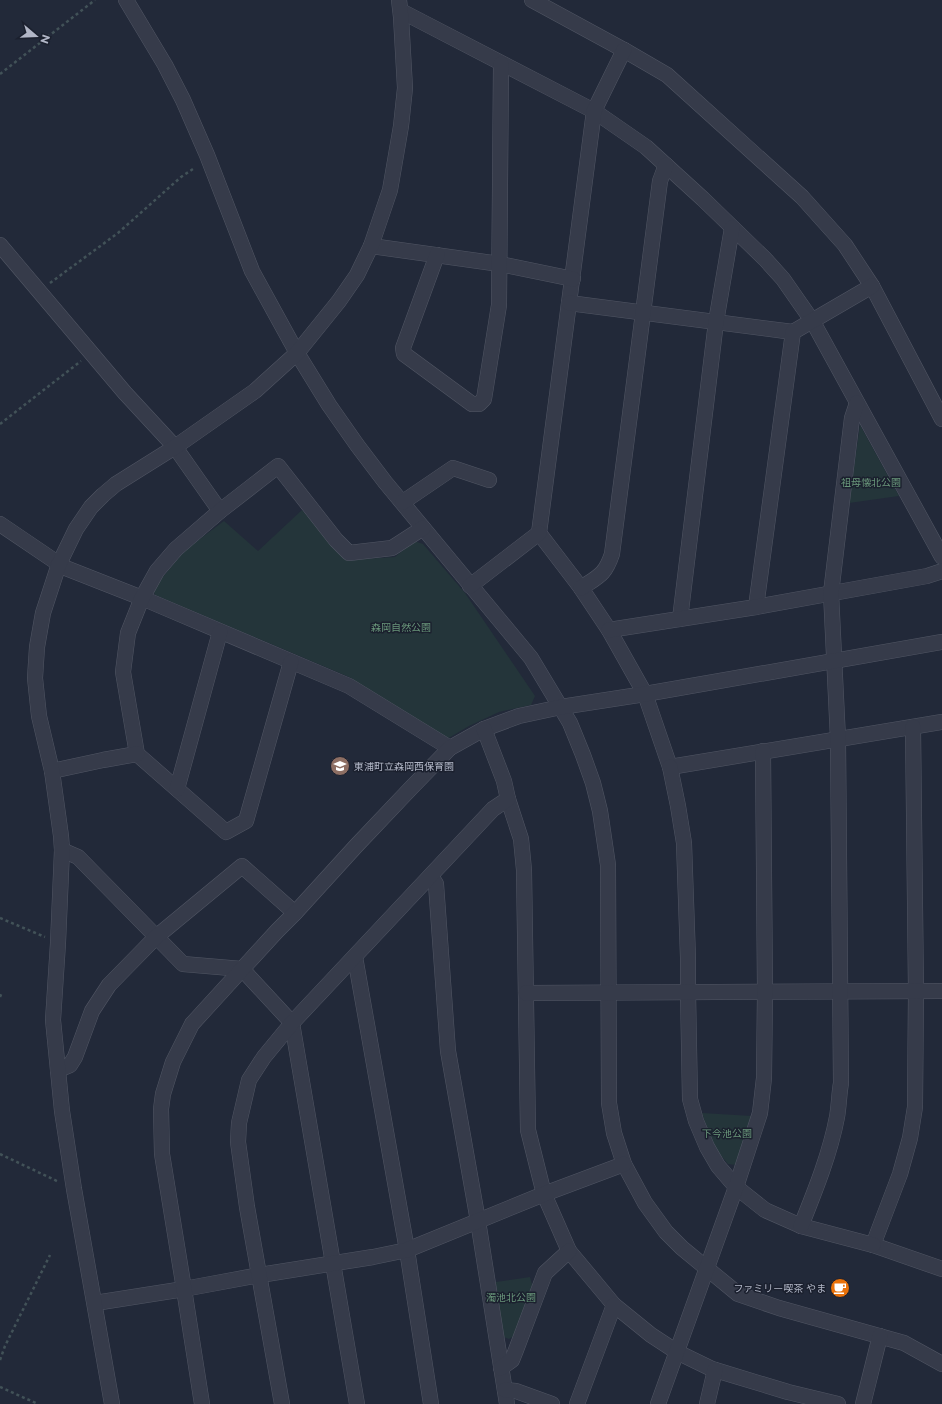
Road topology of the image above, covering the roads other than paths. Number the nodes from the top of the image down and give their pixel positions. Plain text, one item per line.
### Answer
1 (126, 0) edge
2 (532, 0) edge
3 (400, 6) edge
4 (624, 50) junction
5 (501, 64) junction
6 (594, 111) junction
7 (666, 165) junction
8 (732, 228) junction
9 (371, 246) junction
10 (3, 255) edge
11 (437, 255) junction
12 (500, 264) junction
13 (573, 279) junction
14 (872, 286) junction
15 (569, 303) junction
16 (642, 313) junction
17 (716, 322) junction
18 (813, 322) junction
19 (793, 332) junction
20 (297, 353) junction
21 (857, 403) junction
22 (942, 419) edge
23 (176, 447) junction
24 (489, 480) dead end
25 (403, 502) junction
26 (220, 511) junction
27 (0, 524) edge
28 (423, 528) junction
29 (540, 533) junction
30 (942, 557) edge
31 (58, 564) junction
32 (942, 571) edge
33 (470, 586) junction
34 (581, 588) junction
35 (831, 593) junction
36 (142, 598) junction
37 (756, 607) junction
38 (680, 619) junction
39 (608, 630) junction
40 (220, 632) junction
41 (942, 642) edge
42 (291, 662) junction
43 (834, 662) junction
44 (645, 694) junction
45 (561, 707) junction
46 (942, 722) edge
47 (913, 727) junction
48 (484, 729) junction
49 (838, 739) junction
50 (450, 748) junction
51 (763, 751) junction
52 (137, 754) junction
53 (670, 767) junction
54 (52, 771) junction
55 (177, 789) junction
56 (508, 799) junction
57 (62, 850) junction
58 (431, 876) junction
59 (295, 913) junction
60 (156, 937) junction
61 (355, 956) junction
62 (242, 969) junction
63 (841, 991) junction
64 (916, 991) junction
65 (942, 991) edge
66 (608, 992) junction
67 (688, 992) junction
68 (765, 992) junction
69 (526, 993) junction
70 (292, 1022) junction
71 (58, 1070) junction
72 (624, 1164) junction
73 (736, 1187) junction
74 (544, 1194) junction
75 (478, 1221) junction
76 (801, 1226) junction
77 (873, 1245) junction
78 (407, 1250) junction
79 (569, 1251) junction
80 (334, 1263) junction
81 (706, 1268) junction
82 (942, 1269) edge
83 (260, 1275) junction
84 (184, 1289) junction
85 (94, 1303) junction
86 (614, 1305) junction
87 (880, 1336) junction
88 (677, 1352) junction
89 (942, 1364) edge
90 (501, 1368) junction
91 (715, 1370) junction
92 (506, 1397) edge
93 (786, 1398) edge
94 (112, 1404) edge
95 (202, 1404) edge
96 (282, 1404) edge
97 (357, 1404) edge
98 (431, 1404) edge
99 (552, 1404) edge
100 (577, 1404) edge
101 (658, 1404) edge
102 (707, 1404) edge
103 (838, 1404) edge
104 (863, 1404) edge

1 - 20 street
2 - 4 street
3 - 5 street
3 - 9 street
4 - 6 street
4 - 14 street
5 - 6 street
5 - 12 street
6 - 7 street
6 - 13 street
7 - 8 street
7 - 16 street
8 - 17 street
8 - 18 street
9 - 11 street
9 - 20 street
10 - 23 street
11 - 12 street
11 - 12 street
12 - 13 street
13 - 15 street
14 - 18 street
14 - 22 street
15 - 16 street
15 - 29 street
16 - 17 street
16 - 34 street
17 - 19 street
17 - 38 street
18 - 19 street
18 - 21 street
19 - 37 street
20 - 23 street
20 - 25 street
21 - 30 street
21 - 35 street
23 - 26 street
23 - 31 street
24 - 25 street
25 - 28 street
26 - 28 street
26 - 36 street
27 - 31 street
28 - 33 street
29 - 33 street
29 - 34 street
31 - 36 street
31 - 54 street
32 - 35 street
33 - 45 street
34 - 39 street
35 - 37 street
35 - 43 street
36 - 40 street
36 - 52 street
37 - 38 street
38 - 39 street
39 - 44 street
40 - 42 street
40 - 55 street
41 - 43 street
42 - 50 street
42 - 55 street
43 - 44 street
43 - 49 street
44 - 45 street
44 - 53 street
45 - 48 street
45 - 66 street
46 - 47 street
47 - 49 street
47 - 64 street
48 - 50 street
48 - 56 street
49 - 51 street
49 - 63 street
50 - 59 street
51 - 53 street
51 - 68 street
52 - 54 street
52 - 55 street
53 - 67 street
54 - 57 street
56 - 58 street
56 - 69 street
57 - 60 street
57 - 71 street
58 - 61 street
58 - 75 street
59 - 60 street
59 - 62 street
60 - 62 street
60 - 71 street
61 - 70 street
61 - 78 street
62 - 70 street
62 - 84 street
63 - 64 street
63 - 68 street
63 - 76 street
64 - 65 street
64 - 77 street
66 - 67 street
66 - 69 street
66 - 72 street
67 - 68 street
67 - 73 street
68 - 73 street
69 - 74 street
70 - 80 street
70 - 83 street
71 - 85 street
72 - 74 street
72 - 81 street
73 - 76 street
73 - 81 street
74 - 75 street
74 - 79 street
75 - 78 street
75 - 90 street
76 - 77 street
77 - 82 street
78 - 80 street
78 - 98 street
79 - 86 street
79 - 90 street
80 - 83 street
80 - 97 street
81 - 87 street
81 - 88 street
83 - 84 street
83 - 96 street
84 - 85 street
84 - 95 street
85 - 94 street
86 - 88 street
86 - 100 street
87 - 89 street
87 - 104 street
88 - 91 street
88 - 101 street
90 - 92 street
91 - 93 street
91 - 102 street
92 - 99 street
93 - 103 street

